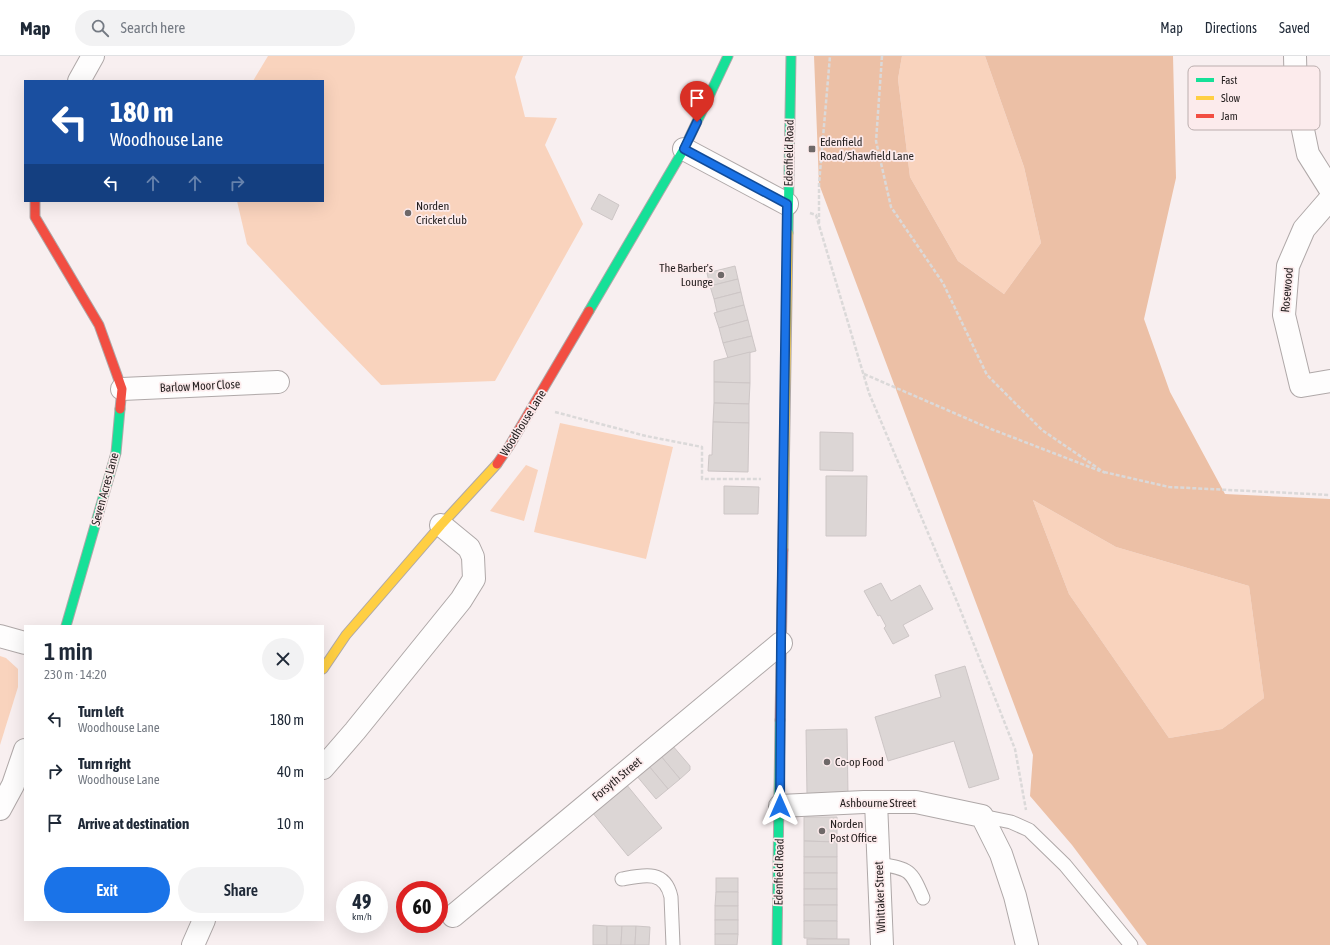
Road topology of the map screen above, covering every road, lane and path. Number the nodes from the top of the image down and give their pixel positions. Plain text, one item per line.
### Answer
1 (93, 56) edge
2 (728, 56) edge
3 (791, 56) edge
4 (830, 56) edge
5 (882, 56) edge
6 (1295, 56) edge
7 (1295, 66) edge
8 (80, 80) edge
9 (1303, 130) edge
10 (684, 149) junction
11 (1330, 189) edge
12 (1330, 200) edge
13 (35, 202) edge
14 (787, 204) junction
15 (819, 226) junction
16 (863, 374) junction
17 (1330, 381) edge
18 (278, 382) dead end
19 (122, 389) junction
20 (534, 406) junction
21 (1105, 473) junction
22 (784, 478) junction
23 (1330, 495) edge
24 (442, 524) junction
25 (66, 625) edge
26 (0, 636) edge
27 (24, 643) edge
28 (781, 643) junction
29 (324, 668) edge
30 (24, 756) edge
31 (324, 767) edge
32 (19, 789) edge
33 (876, 802) junction
34 (780, 806) junction
35 (0, 809) edge
36 (982, 816) junction
37 (1029, 830) junction
38 (879, 864) junction
39 (622, 879) dead end
40 (923, 898) dead end
41 (453, 916) dead end
42 (204, 921) edge
43 (193, 945) edge
44 (673, 945) edge
45 (777, 945) edge
46 (882, 945) edge
47 (1026, 945) edge
48 (1131, 945) edge

1 - 8 street
2 - 10 street, Woodhouse Lane
3 - 14 street, Edenfield Road
4 - 15 path
5 - 21 path
6 - 7 street
9 - 11 street
10 - 14 street
10 - 20 street, Woodhouse Lane
12 - 17 street, Rosewood
13 - 19 street, Seven Acres Lane
14 - 15 path
14 - 22 street, Edenfield Road
15 - 16 path
16 - 21 path
16 - 37 path
18 - 19 street, Barlow Moor Close
19 - 25 street, Seven Acres Lane
20 - 22 path
20 - 24 street, Woodhouse Lane
21 - 23 path
22 - 28 street, Edenfield Road
24 - 29 street, Woodhouse Lane
24 - 31 street
26 - 27 street
28 - 34 street, Edenfield Road
28 - 41 street, Forsyth Street
30 - 32 street
32 - 35 street
33 - 34 street, Ashbourne Street
33 - 36 street, Ashbourne Street
33 - 38 street, Whittaker Street
34 - 45 street, Edenfield Road
36 - 37 lane
36 - 47 street
37 - 48 lane
38 - 40 lane
38 - 46 street, Whittaker Street
39 - 44 lane
42 - 43 street

